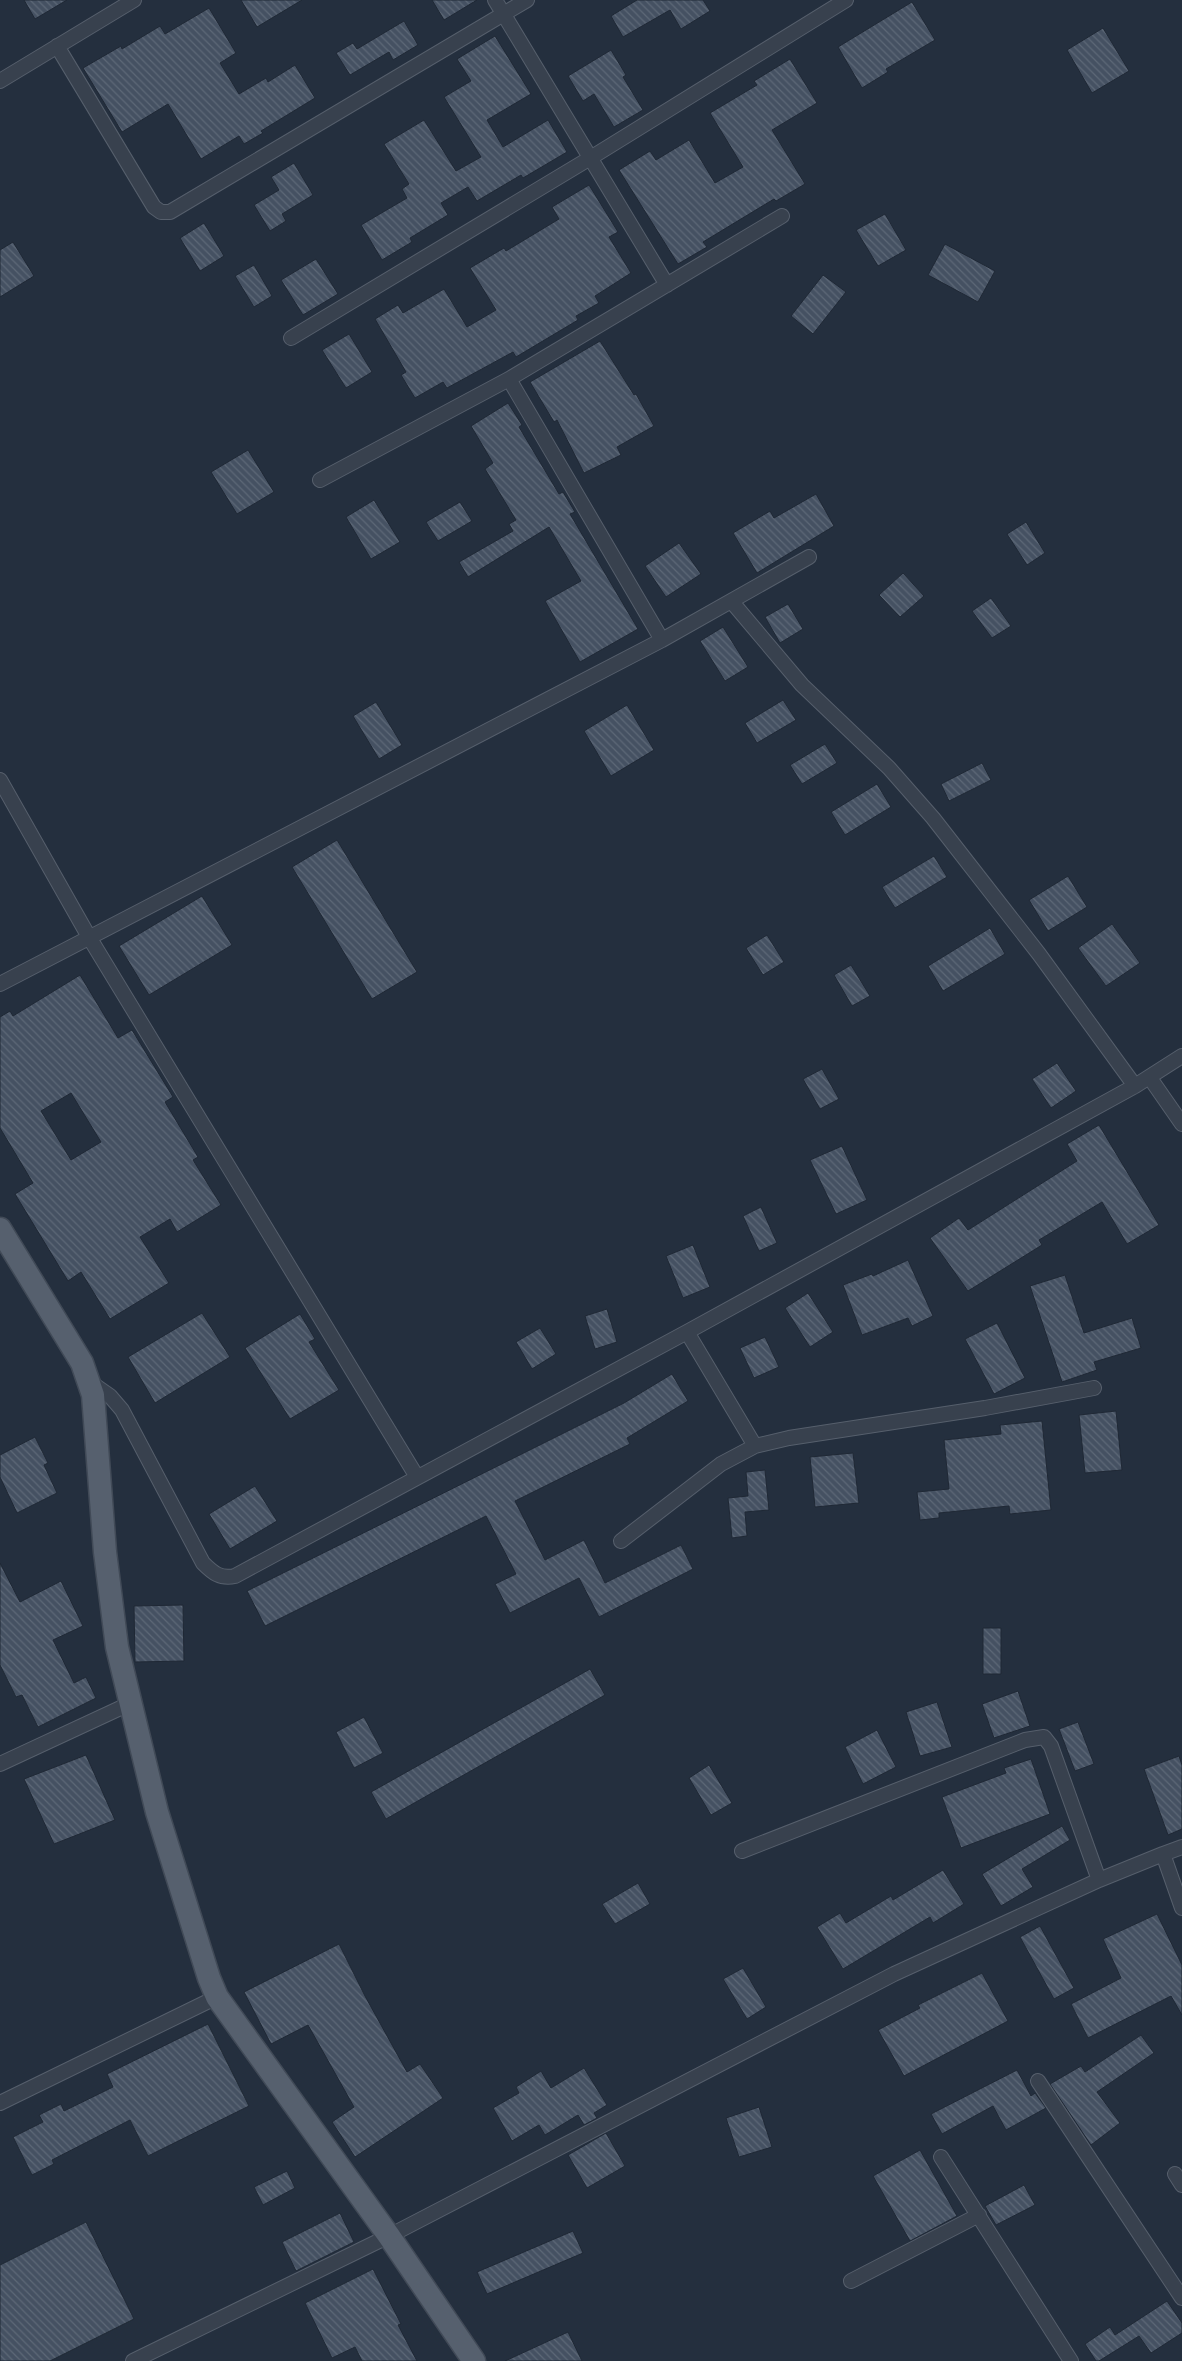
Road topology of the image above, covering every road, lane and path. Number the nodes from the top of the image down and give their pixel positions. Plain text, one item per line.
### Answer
1 (134, 0) edge
2 (495, 0) edge
3 (527, 0) edge
4 (846, 0) edge
5 (503, 14) junction
6 (58, 46) junction
7 (0, 81) edge
8 (592, 157) junction
9 (782, 216) dead end
10 (667, 285) junction
11 (291, 338) dead end
12 (509, 379) junction
13 (320, 480) dead end
14 (809, 557) dead end
15 (732, 602) junction
16 (662, 640) junction
17 (0, 780) edge
18 (89, 937) junction
19 (0, 984) edge
20 (1182, 1056) edge
21 (1150, 1078) junction
22 (1135, 1086) junction
23 (1182, 1124) edge
24 (0, 1229) edge
25 (687, 1332) junction
26 (90, 1382) junction
27 (1094, 1388) dead end
28 (755, 1446) junction
29 (417, 1477) junction
30 (621, 1541) dead end
31 (129, 1704) junction
32 (0, 1764) edge
33 (1182, 1847) edge
34 (742, 1851) dead end
35 (1163, 1854) junction
36 (1099, 1880) junction
37 (1182, 1908) edge
38 (217, 1997) junction
39 (1038, 2081) dead end
40 (0, 2103) edge
41 (941, 2157) dead end
42 (979, 2215) junction
43 (389, 2236) junction
44 (851, 2281) dead end
45 (1182, 2298) edge
46 (133, 2361) edge
47 (474, 2361) edge
48 (1070, 2361) edge

1 - 6 street
2 - 5 street
3 - 5 street
4 - 8 street
5 - 6 street
5 - 8 street
6 - 7 street
8 - 10 street
8 - 11 street
9 - 10 street
10 - 12 street
12 - 13 street
12 - 16 street
14 - 15 street
15 - 16 street
15 - 22 street
16 - 18 street
17 - 18 street
18 - 19 street
18 - 29 street
20 - 21 street
21 - 22 street
21 - 23 street
22 - 25 street
24 - 26 main road
25 - 28 street
25 - 29 street
26 - 29 street
26 - 31 main road
27 - 28 street
28 - 30 street
31 - 32 street
31 - 38 main road
33 - 35 street
34 - 36 street
35 - 36 street
35 - 37 street
36 - 43 street
38 - 40 street
38 - 43 main road
39 - 45 street
41 - 42 street
42 - 44 street
42 - 48 street
43 - 46 street
43 - 47 main road

